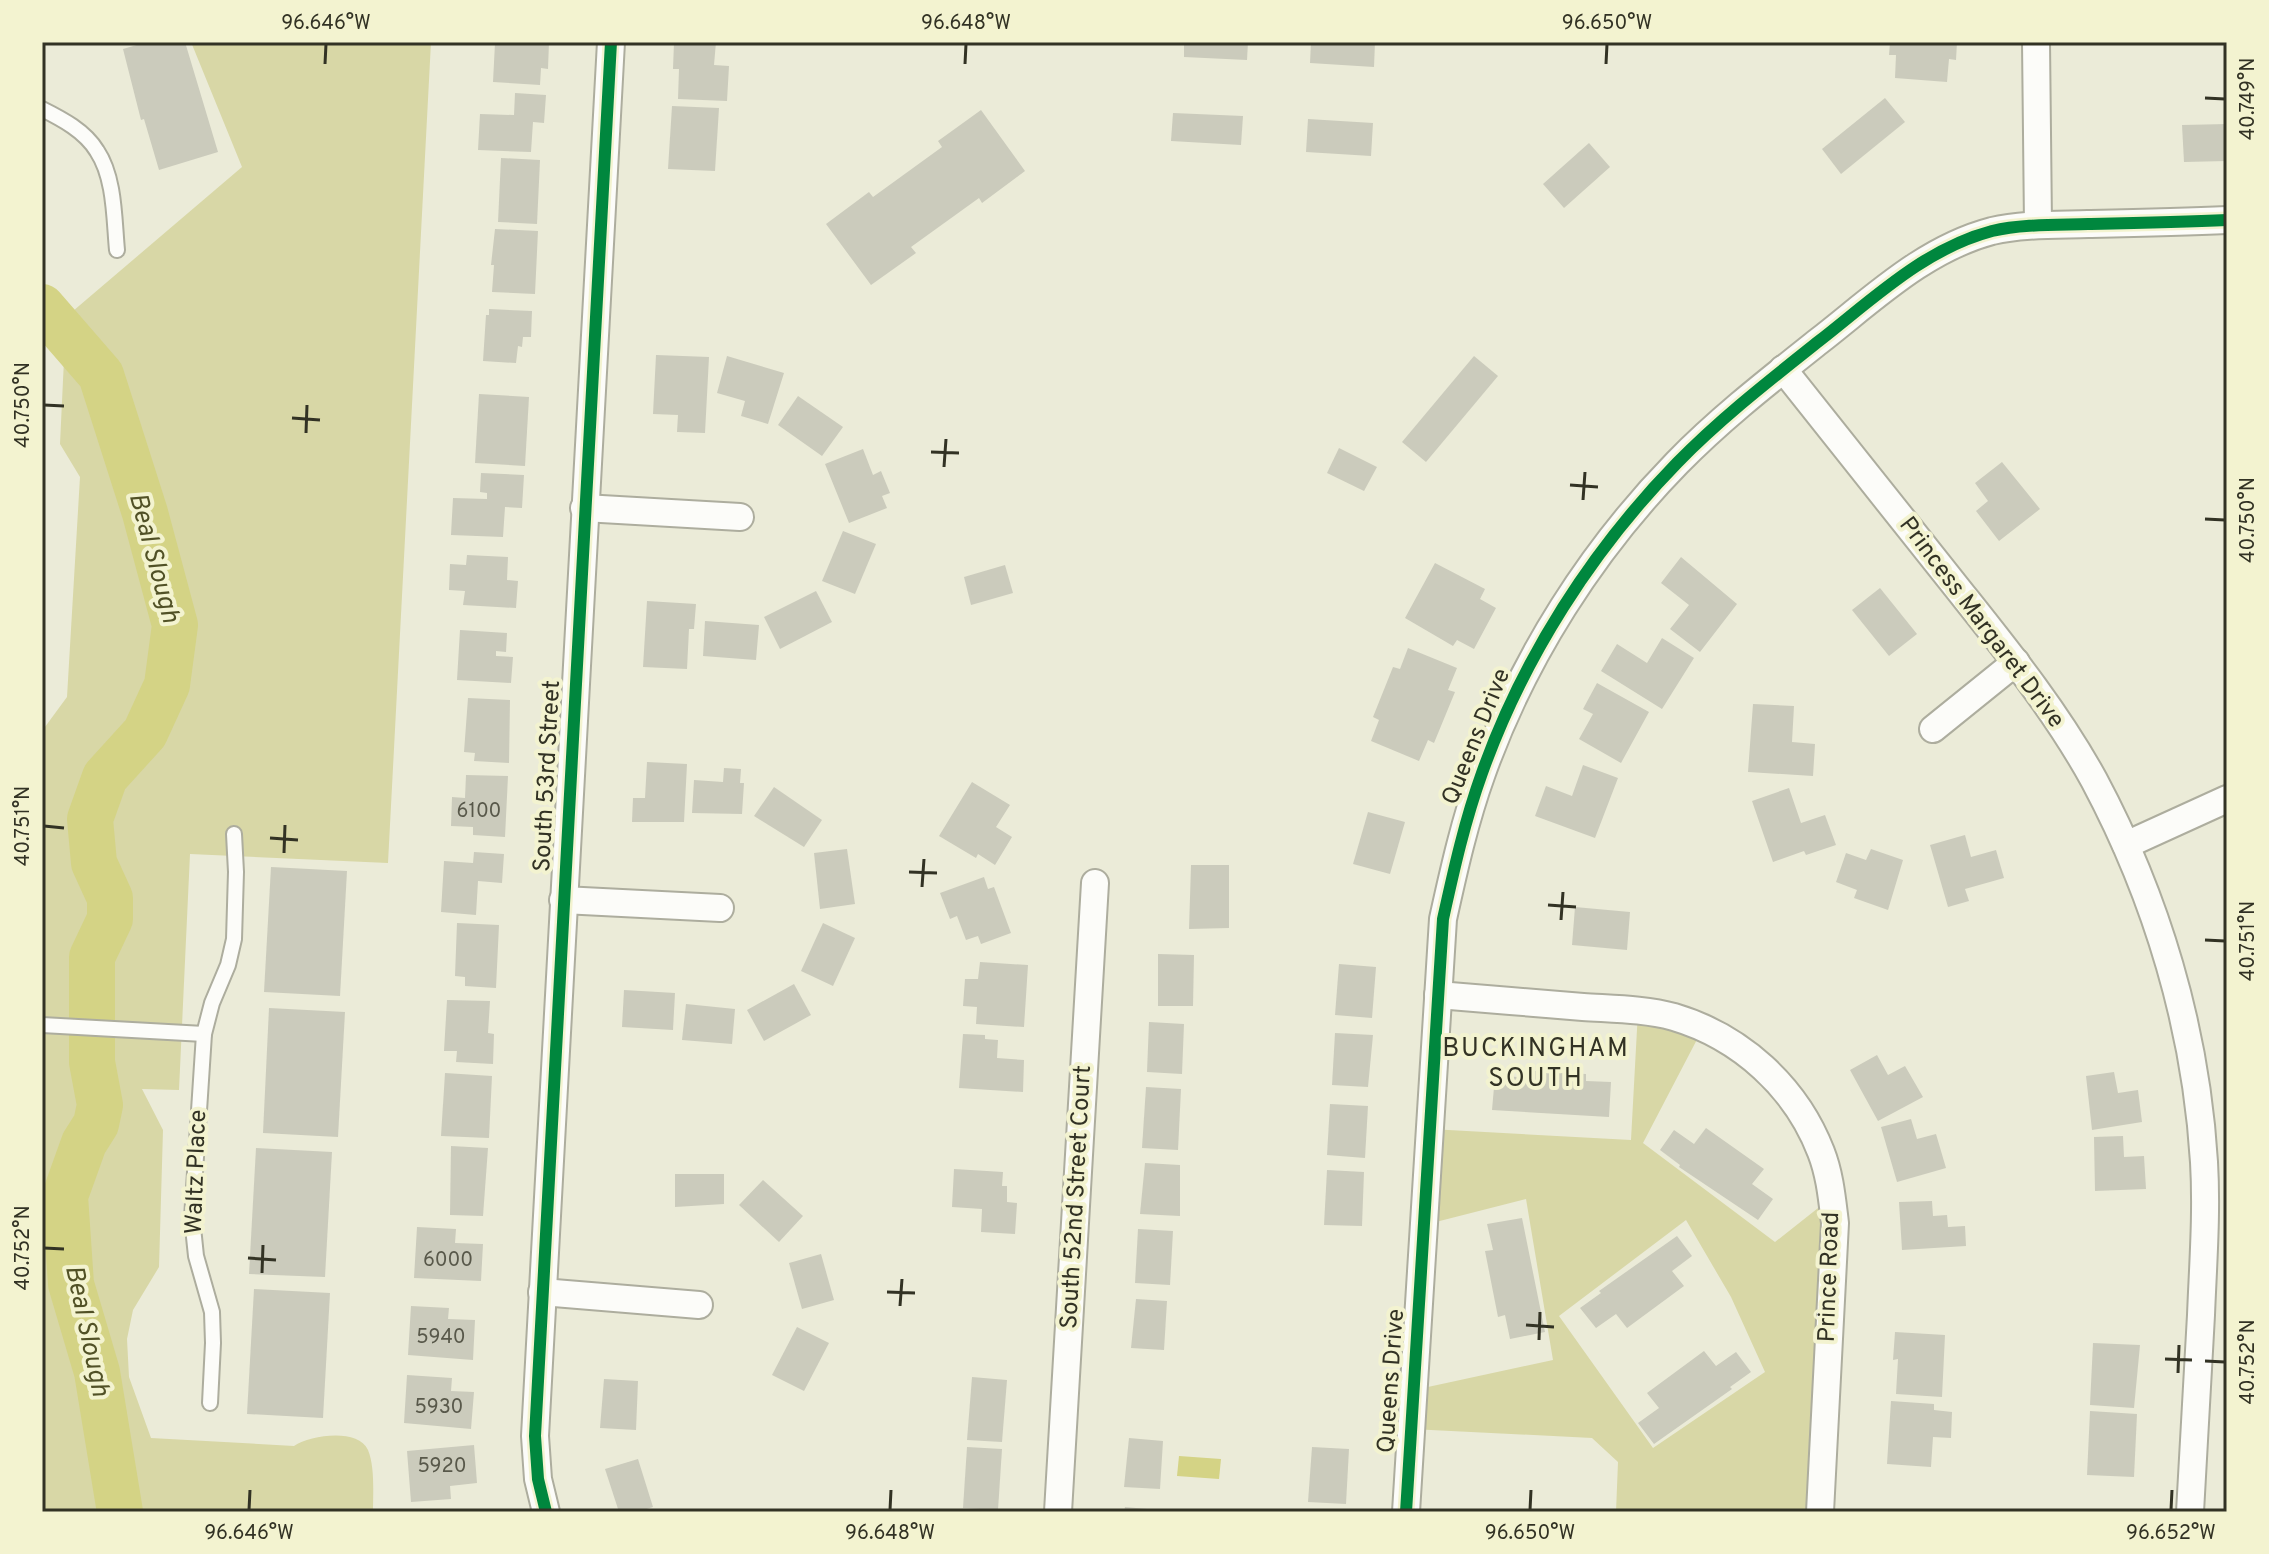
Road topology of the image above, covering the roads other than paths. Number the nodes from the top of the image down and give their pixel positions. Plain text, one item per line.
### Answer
1 (611, 42) edge
2 (2036, 42) edge
3 (42, 109) edge
4 (2227, 220) edge
5 (2038, 225) junction
6 (117, 250) dead end
7 (1783, 369) junction
8 (584, 508) junction
9 (740, 517) dead end
10 (2016, 662) junction
11 (1933, 729) dead end
12 (2227, 799) edge
13 (234, 834) dead end
14 (2126, 845) junction
15 (1095, 883) dead end
16 (563, 900) junction
17 (720, 908) dead end
18 (1438, 995) junction
19 (42, 1025) edge
20 (204, 1034) junction
21 (542, 1292) junction
22 (699, 1305) dead end
23 (210, 1403) dead end
24 (546, 1512) edge
25 (1058, 1512) edge
26 (1406, 1512) edge
27 (1820, 1512) edge
28 (2190, 1512) edge

1 - 8 street, South 53rd Street
2 - 5 street
3 - 6 lane
4 - 5 street, Queens Drive
5 - 7 street, Queens Drive
7 - 10 street, Princess Margaret Drive
7 - 18 street, Queens Drive
8 - 9 street
8 - 16 street, South 53rd Street
10 - 11 street
10 - 14 street, Princess Margaret Drive
12 - 14 street
13 - 20 lane, Waltz Place
14 - 28 street, Princess Margaret Drive
15 - 25 street, South 52nd Street Court
16 - 17 street
16 - 21 street, South 53rd Street
18 - 26 street, Queens Drive
18 - 27 street, Prince Road
19 - 20 lane
20 - 23 lane, Waltz Place
21 - 22 street
21 - 24 street, South 53rd Street

